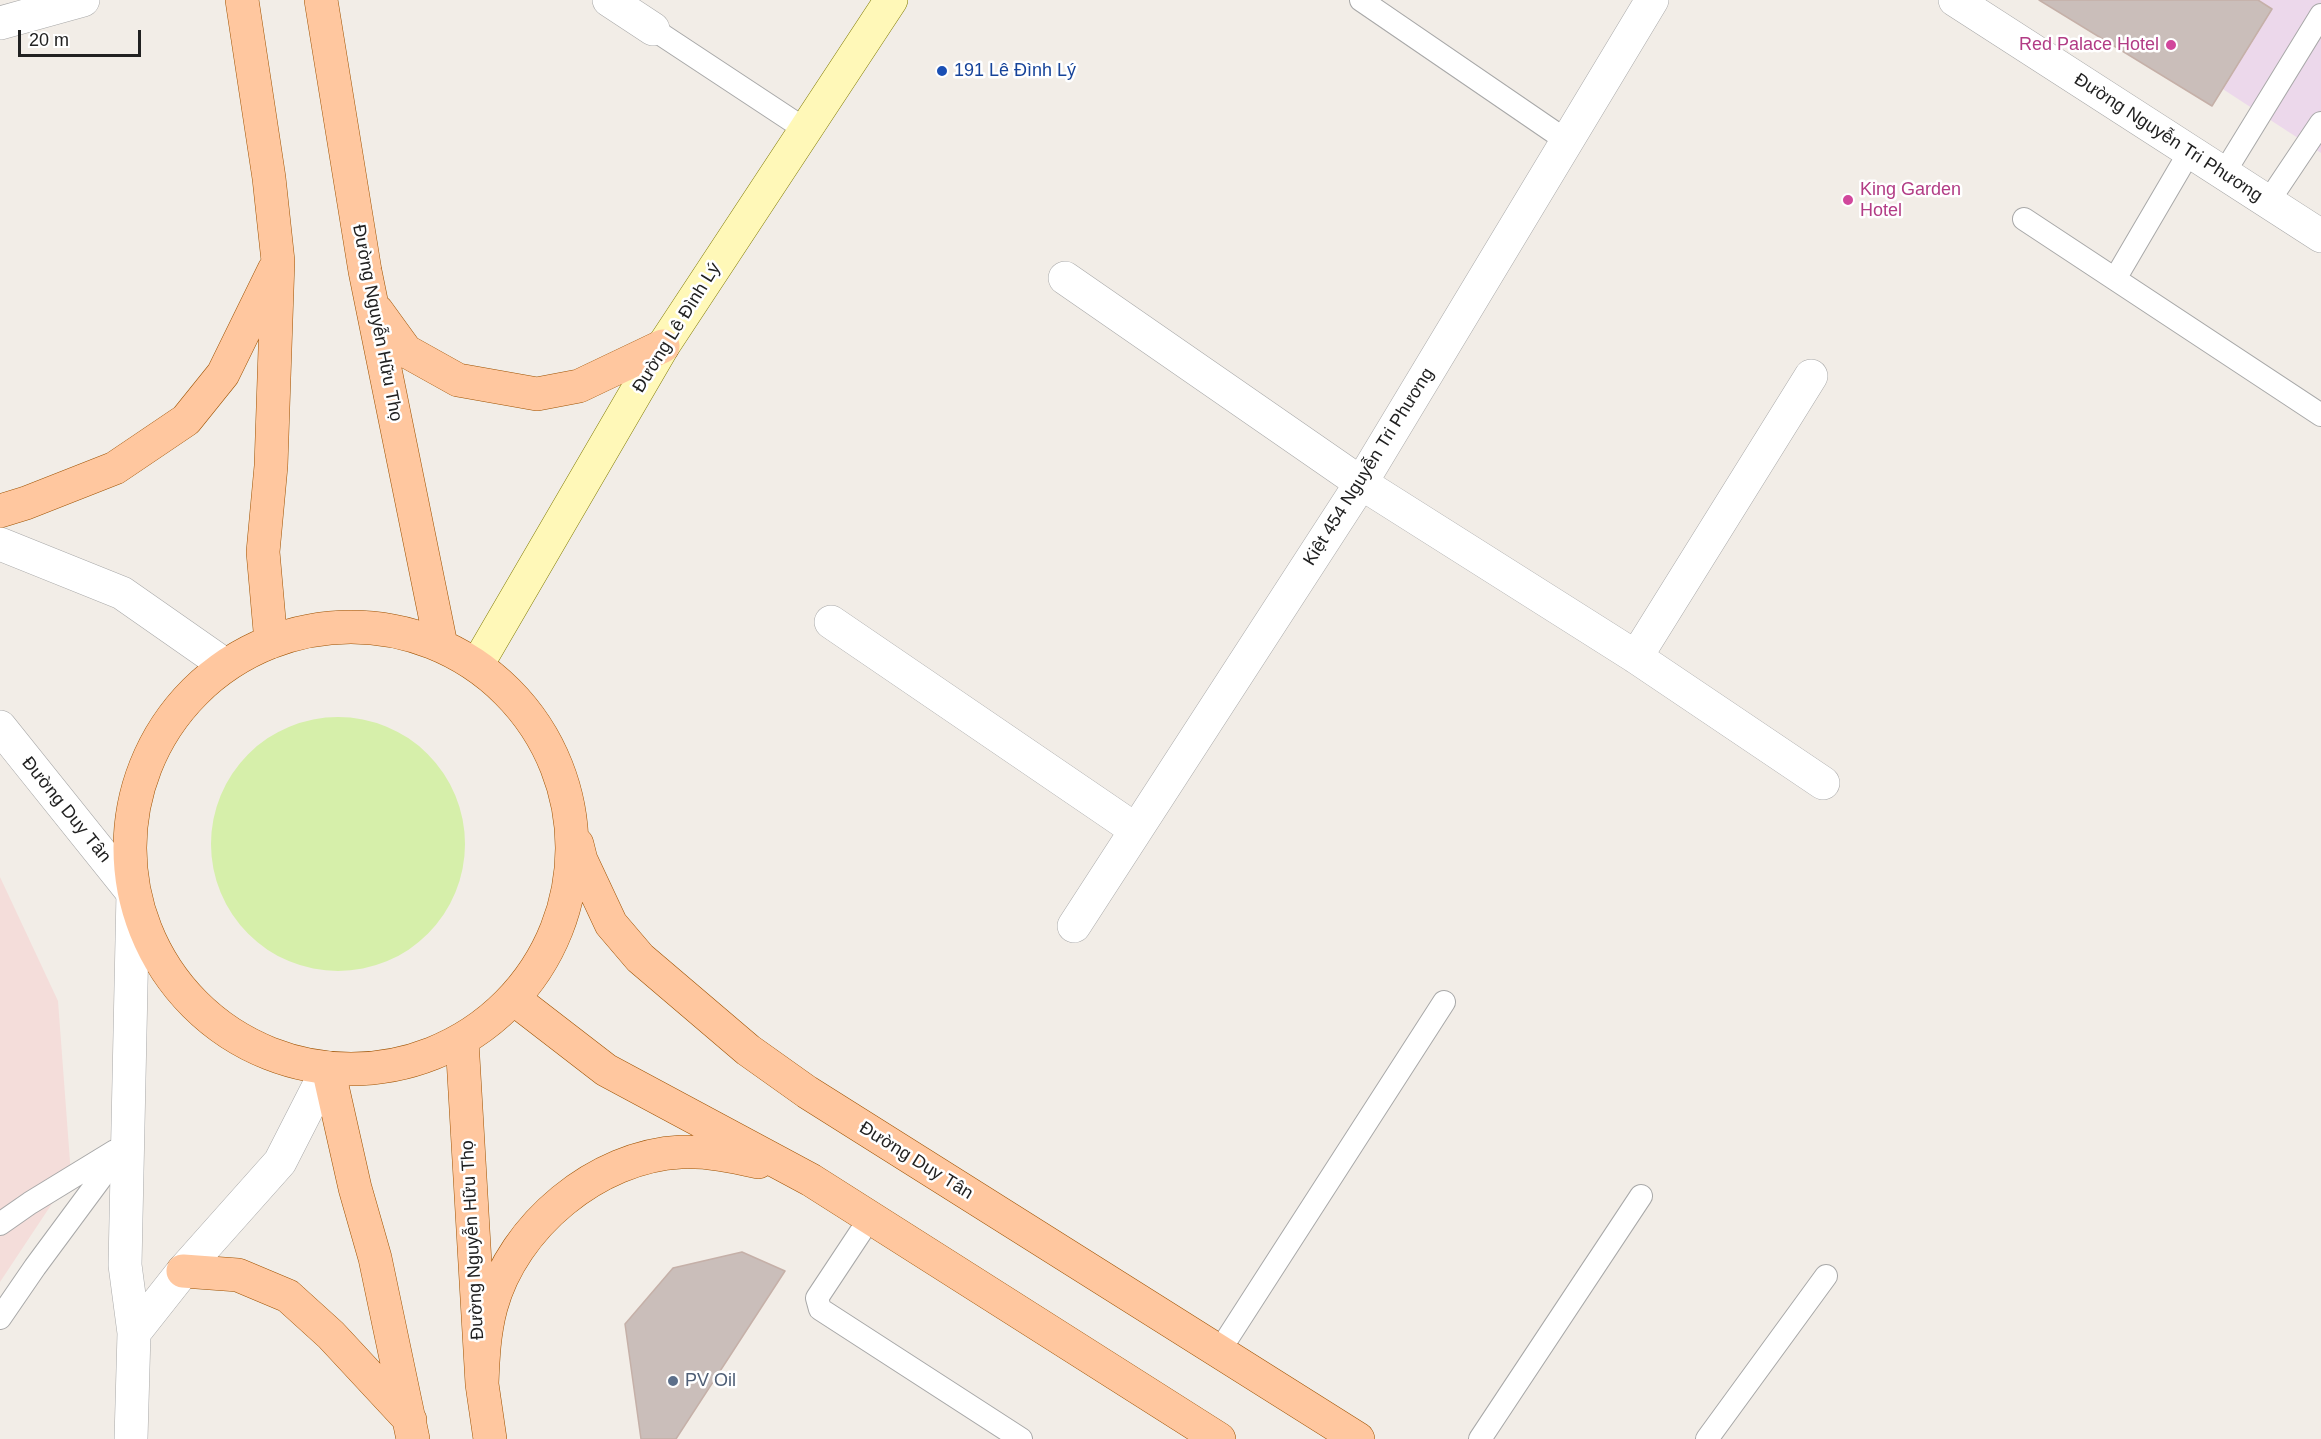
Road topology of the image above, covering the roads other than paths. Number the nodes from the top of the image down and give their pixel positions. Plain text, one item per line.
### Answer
1 (83, 0) edge
2 (242, 0) edge
3 (321, 0) edge
4 (609, 0) edge
5 (891, 0) edge
6 (1361, 0) edge
7 (1652, 0) edge
8 (2310, 0) edge
9 (1963, 2) edge
10 (2321, 7) edge
11 (2321, 15) edge
12 (0, 23) edge
13 (653, 29) joint
14 (2321, 123) edge
15 (806, 130) junction
16 (1567, 141) junction
17 (2190, 151) junction
18 (2224, 173) junction
19 (2268, 202) junction
20 (2024, 219) dead end
21 (2321, 236) edge
22 (279, 261) junction
23 (1065, 278) dead end
24 (2115, 279) junction
25 (371, 303) junction
26 (663, 346) junction
27 (1811, 376) dead end
28 (2321, 415) edge
29 (1362, 483) junction
30 (0, 510) edge
31 (0, 544) edge
32 (831, 622) dead end
33 (271, 642) junction
34 (441, 645) junction
35 (1636, 657) junction
36 (225, 665) junction
37 (477, 665) junction
38 (0, 727) edge
39 (1822, 783) dead end
40 (568, 799) junction
41 (1136, 830) junction
42 (133, 893) junction
43 (1074, 926) dead end
44 (514, 999) junction
45 (1444, 1002) dead end
46 (462, 1040) junction
47 (328, 1068) junction
48 (126, 1144) junction
49 (811, 1180) junction
50 (1641, 1196) dead end
51 (870, 1218) junction
52 (0, 1224) edge
53 (183, 1271) junction
54 (1826, 1276) dead end
55 (0, 1317) edge
56 (134, 1333) junction
57 (1218, 1353) junction
58 (482, 1384) junction
59 (412, 1430) edge
60 (131, 1439) edge
61 (490, 1439) edge
62 (1020, 1439) edge
63 (1219, 1439) edge
64 (1358, 1439) edge
65 (1480, 1439) edge
66 (1707, 1439) edge

1 - 12 street
2 - 22 main road
3 - 25 main road, Đường Nguyễn Hữu Thọ
4 - 13 street
5 - 15 main road, Đường Lê Đình Lý
6 - 16 lane
7 - 16 street, Kiệt 454 Nguyễn Tri Phương
8 - 10 lane
9 - 17 street, Đường Nguyễn Tri Phương
11 - 18 lane
13 - 15 lane
14 - 19 lane
15 - 26 main road, Đường Lê Đình Lý
16 - 29 street, Kiệt 454 Nguyễn Tri Phương
17 - 18 street, Đường Nguyễn Tri Phương
17 - 24 lane
18 - 19 street, Đường Nguyễn Tri Phương
19 - 21 street, Đường Nguyễn Tri Phương
20 - 24 lane
22 - 30 main road
22 - 33 main road
23 - 29 street
24 - 28 lane
25 - 26 main road
25 - 34 main road, Đường Nguyễn Hữu Thọ
26 - 37 main road, Đường Lê Đình Lý
27 - 35 street
29 - 35 street
29 - 41 street, Kiệt 454 Nguyễn Tri Phương
31 - 36 street
32 - 41 street
33 - 34 main road
33 - 36 main road
34 - 37 main road
35 - 39 street
36 - 42 main road
37 - 40 main road
38 - 42 street, Đường Duy Tân
40 - 44 main road
40 - 57 main road, Đường Duy Tân
41 - 43 street, Kiệt 454 Nguyễn Tri Phương
42 - 47 main road
42 - 48 street
44 - 46 main road
44 - 49 main road
45 - 57 lane
46 - 47 main road
46 - 58 main road, Đường Nguyễn Hữu Thọ
47 - 53 street
47 - 59 main road
48 - 52 lane
48 - 55 lane
48 - 56 street
49 - 51 main road
49 - 58 main road
50 - 65 lane
51 - 62 lane
51 - 63 main road
53 - 56 street
53 - 59 main road
54 - 66 lane
56 - 60 street
57 - 64 main road, Đường Duy Tân
58 - 61 main road, Đường Nguyễn Hữu Thọ

